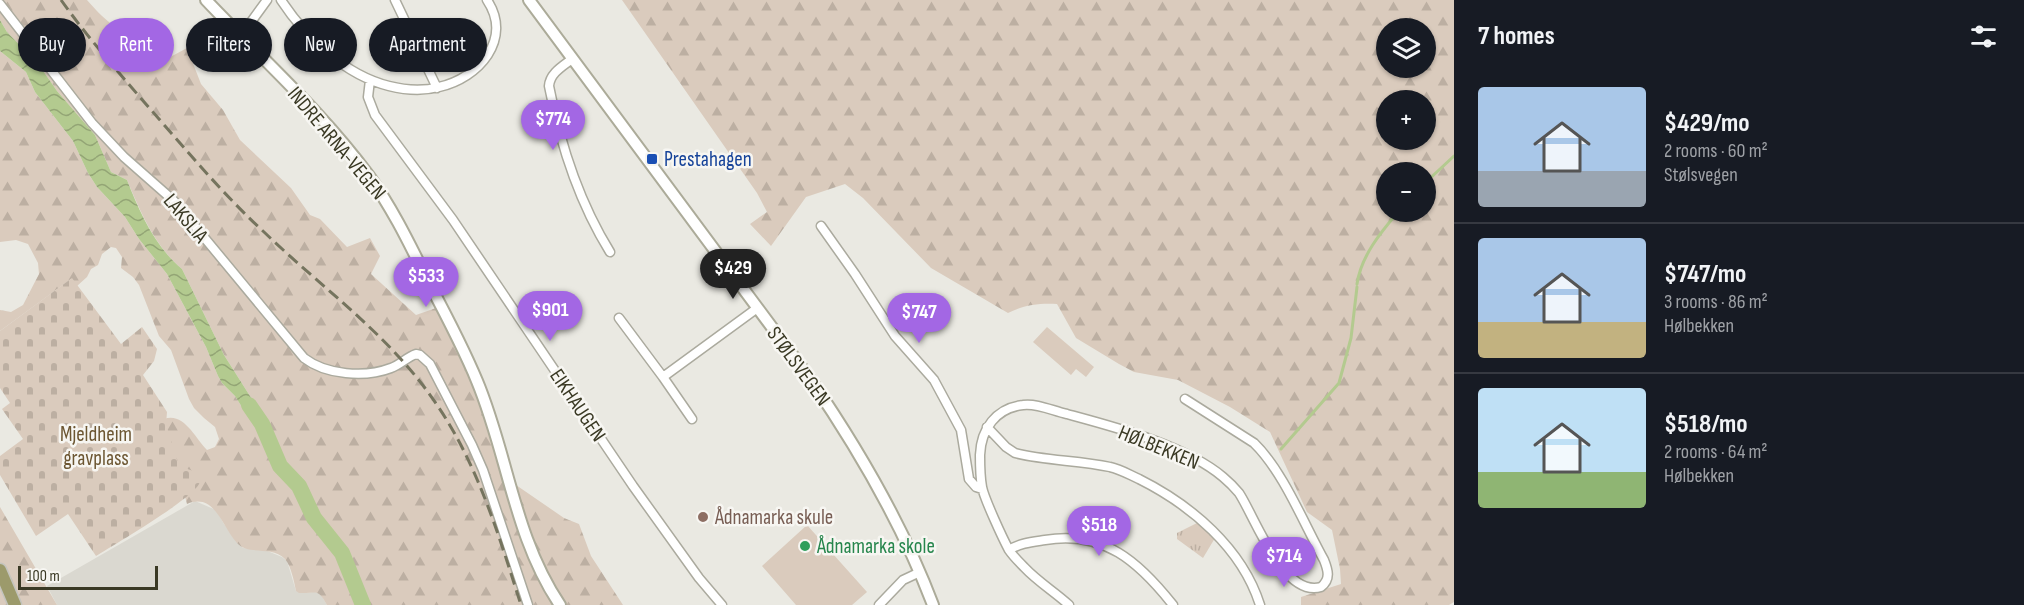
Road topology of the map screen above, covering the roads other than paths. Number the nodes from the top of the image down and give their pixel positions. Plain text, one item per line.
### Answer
1 (206, 0) edge
2 (267, 0) edge
3 (281, 0) edge
4 (395, 0) edge
5 (487, 0) edge
6 (530, 0) edge
7 (0, 4) edge
8 (224, 18) edge
9 (254, 18) edge
10 (572, 58) junction
11 (272, 68) edge
12 (370, 80) junction
13 (436, 88) junction
14 (821, 226) dead end
15 (610, 252) dead end
16 (756, 309) junction
17 (619, 318) dead end
18 (663, 377) junction
19 (1185, 399) dead end
20 (692, 419) dead end
21 (987, 427) junction
22 (982, 489) junction
23 (1009, 550) junction
24 (0, 570) edge
25 (920, 572) junction
26 (15, 605) edge
27 (528, 605) edge
28 (560, 605) edge
29 (722, 605) edge
30 (879, 605) edge
31 (933, 605) edge
32 (1070, 605) edge
33 (1173, 605) edge
34 (1260, 605) edge

1 - 8 street, INDRE ARNA-VEGEN
2 - 9 street
3 - 12 street
4 - 13 street
5 - 13 street
6 - 10 street, STØLSVEGEN
7 - 27 street, LAKSLIA
10 - 15 street
10 - 16 street, STØLSVEGEN
11 - 28 street, INDRE ARNA-VEGEN
12 - 13 street
12 - 29 street, EIKHAUGEN
14 - 22 street
16 - 18 street
16 - 25 street, STØLSVEGEN
17 - 18 street
18 - 20 street
19 - 21 street, HØLBEKKEN
21 - 22 street
21 - 34 street, HØLBEKKEN
22 - 23 street
23 - 32 street
23 - 33 street
24 - 26 main road
25 - 30 street
25 - 31 street, STØLSVEGEN

